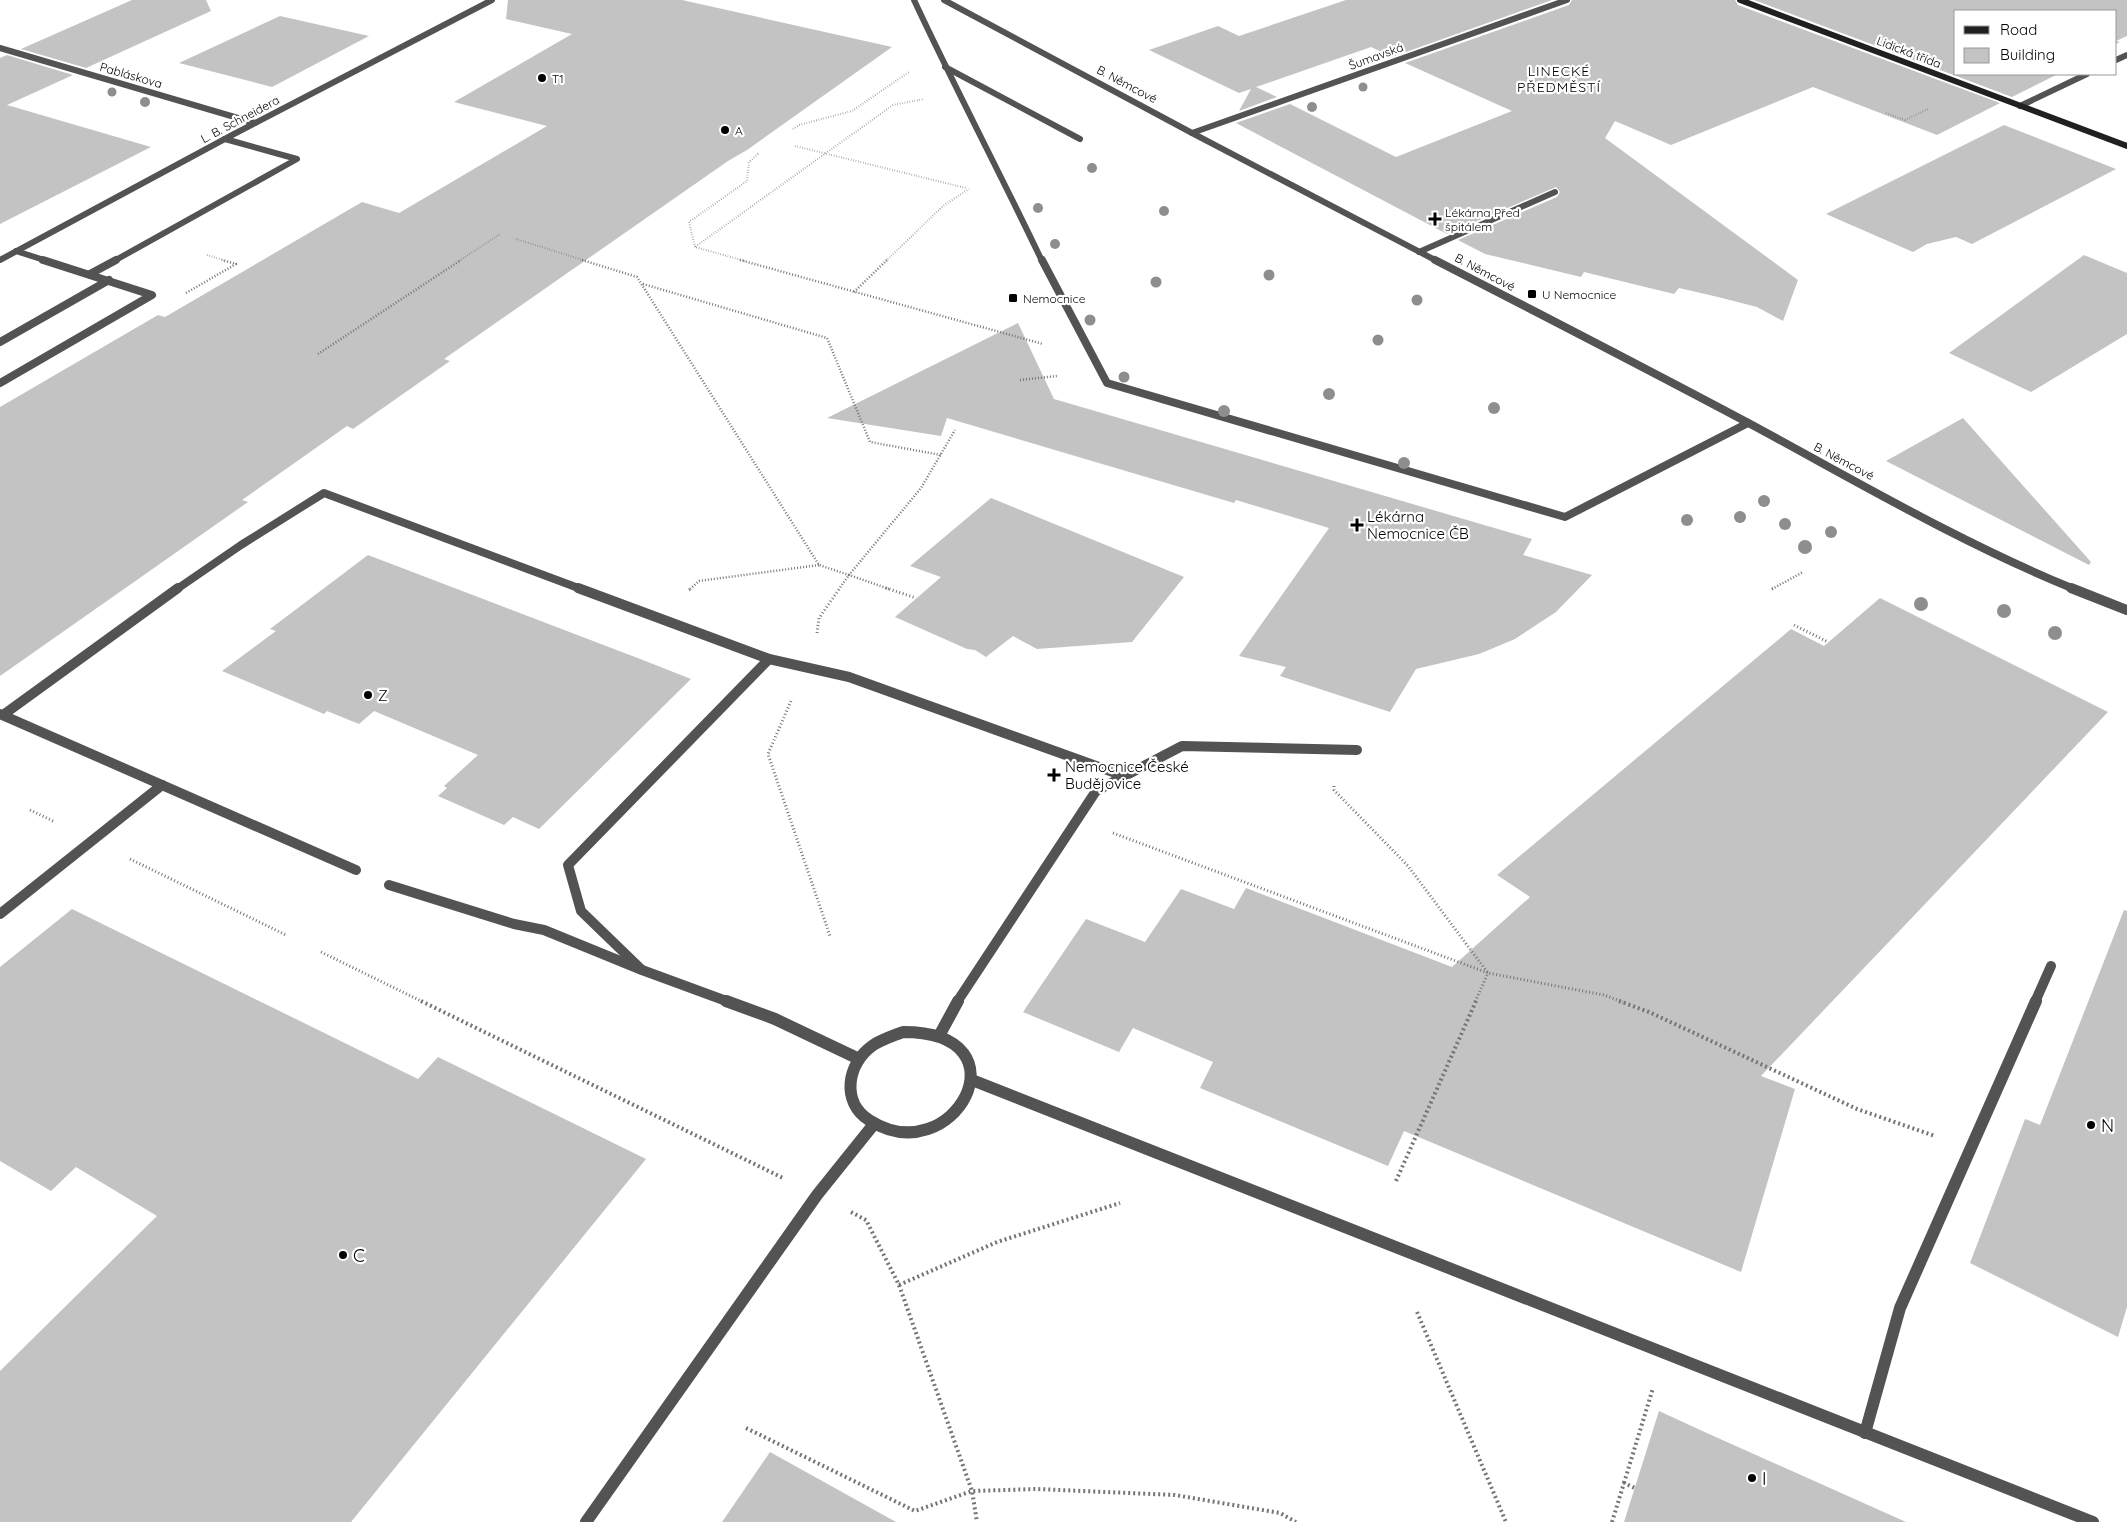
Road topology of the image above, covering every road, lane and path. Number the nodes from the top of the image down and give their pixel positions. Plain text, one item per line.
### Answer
1 (492, 0) edge
2 (914, 0) edge
3 (944, 0) edge
4 (1567, 0) edge
5 (1740, 0) edge
6 (0, 48) edge
7 (916, 67) dead end
8 (945, 67) junction
9 (2086, 75) edge
10 (930, 98) dead end
11 (2020, 106) junction
12 (1931, 107) dead end
13 (1886, 112) dead end
14 (255, 123) junction
15 (793, 129) dead end
16 (1192, 133) junction
17 (225, 139) junction
18 (1080, 139) dead end
19 (795, 146) dead end
20 (2127, 146) edge
21 (759, 153) dead end
22 (825, 153) junction
23 (1555, 192) dead end
24 (500, 234) dead end
25 (516, 239) dead end
26 (695, 247) junction
27 (16, 251) junction
28 (1419, 252) junction
29 (207, 255) dead end
30 (0, 260) edge
31 (90, 274) junction
32 (109, 280) junction
33 (642, 284) junction
34 (854, 292) junction
35 (147, 298) junction
36 (0, 342) edge
37 (1043, 344) dead end
38 (318, 354) dead end
39 (1058, 376) dead end
40 (1020, 380) dead end
41 (0, 383) edge
42 (1748, 423) junction
43 (954, 430) dead end
44 (941, 454) junction
45 (819, 564) junction
46 (1803, 572) dead end
47 (849, 575) junction
48 (1772, 589) dead end
49 (916, 598) dead end
50 (2127, 610) edge
51 (659, 618) junction
52 (1794, 625) dead end
53 (816, 636) dead end
54 (1828, 642) dead end
55 (769, 659) junction
56 (793, 696) dead end
57 (1, 714) edge
58 (1328, 749) junction
59 (1357, 750) dead end
60 (1124, 776) junction
61 (162, 785) junction
62 (30, 810) dead end
63 (1077, 820) junction
64 (93, 841) junction
65 (356, 870) dead end
66 (389, 885) dead end
67 (0, 914) edge
68 (286, 935) dead end
69 (830, 936) dead end
70 (320, 952) dead end
71 (2051, 966) dead end
72 (642, 970) junction
73 (1488, 973) junction
74 (939, 1036) junction
75 (857, 1058) junction
76 (972, 1080) junction
77 (874, 1124) junction
78 (1970, 1148) junction
79 (1396, 1181) dead end
80 (817, 1195) junction
81 (1120, 1203) dead end
82 (900, 1285) junction
83 (1417, 1312) dead end
84 (1663, 1354) junction
85 (746, 1428) dead end
86 (1865, 1433) junction
87 (1624, 1483) junction
88 (1635, 1488) dead end
89 (972, 1491) junction
90 (586, 1522) edge
91 (977, 1522) edge
92 (1296, 1522) edge
93 (1506, 1522) edge
94 (1612, 1522) edge
95 (2093, 1522) edge

1 - 14 street, L. B. Schneidera
2 - 8 street
3 - 16 street, B. Němcové
4 - 16 street, Šumavská
5 - 11 street, Lidická třída
6 - 14 street, Pabláskova
7 - 15 path
8 - 18 street
8 - 42 street
9 - 11 street
10 - 22 path
11 - 20 street, Lidická třída
12 - 13 path
14 - 17 street, L. B. Schneidera
16 - 28 street, B. Němcové
17 - 27 street, L. B. Schneidera
17 - 31 street
19 - 22 path
21 - 26 path
22 - 26 path
22 - 34 path
23 - 28 street
24 - 38 path
25 - 33 path
26 - 34 path
27 - 30 street, L. B. Schneidera
27 - 31 street
28 - 42 street, B. Němcové
29 - 35 path
31 - 32 street
32 - 35 street
32 - 36 street
33 - 44 path
33 - 45 path
34 - 37 path
35 - 41 street
39 - 40 path
42 - 50 street, B. Němcové
43 - 44 path
44 - 47 path
45 - 47 path
45 - 51 path
46 - 48 path
47 - 49 path
47 - 53 path
51 - 55 street
51 - 57 street
52 - 54 path
55 - 60 street
55 - 72 street
56 - 69 path
57 - 61 street
58 - 59 street
58 - 60 street
58 - 73 path
60 - 63 street
61 - 64 street
61 - 65 street
62 - 64 path
63 - 73 path
63 - 74 street
64 - 67 street
64 - 68 path
66 - 72 street
70 - 80 path
71 - 78 street
72 - 75 street
73 - 78 path
73 - 79 path
74 - 75 street
74 - 76 street
75 - 77 street
76 - 77 street
76 - 84 street
77 - 80 street
78 - 86 street
80 - 82 path
80 - 90 street
81 - 82 path
82 - 89 path
83 - 93 path
84 - 86 street
84 - 87 path
85 - 89 path
86 - 95 street
87 - 88 path
87 - 94 path
89 - 91 path
89 - 92 path

